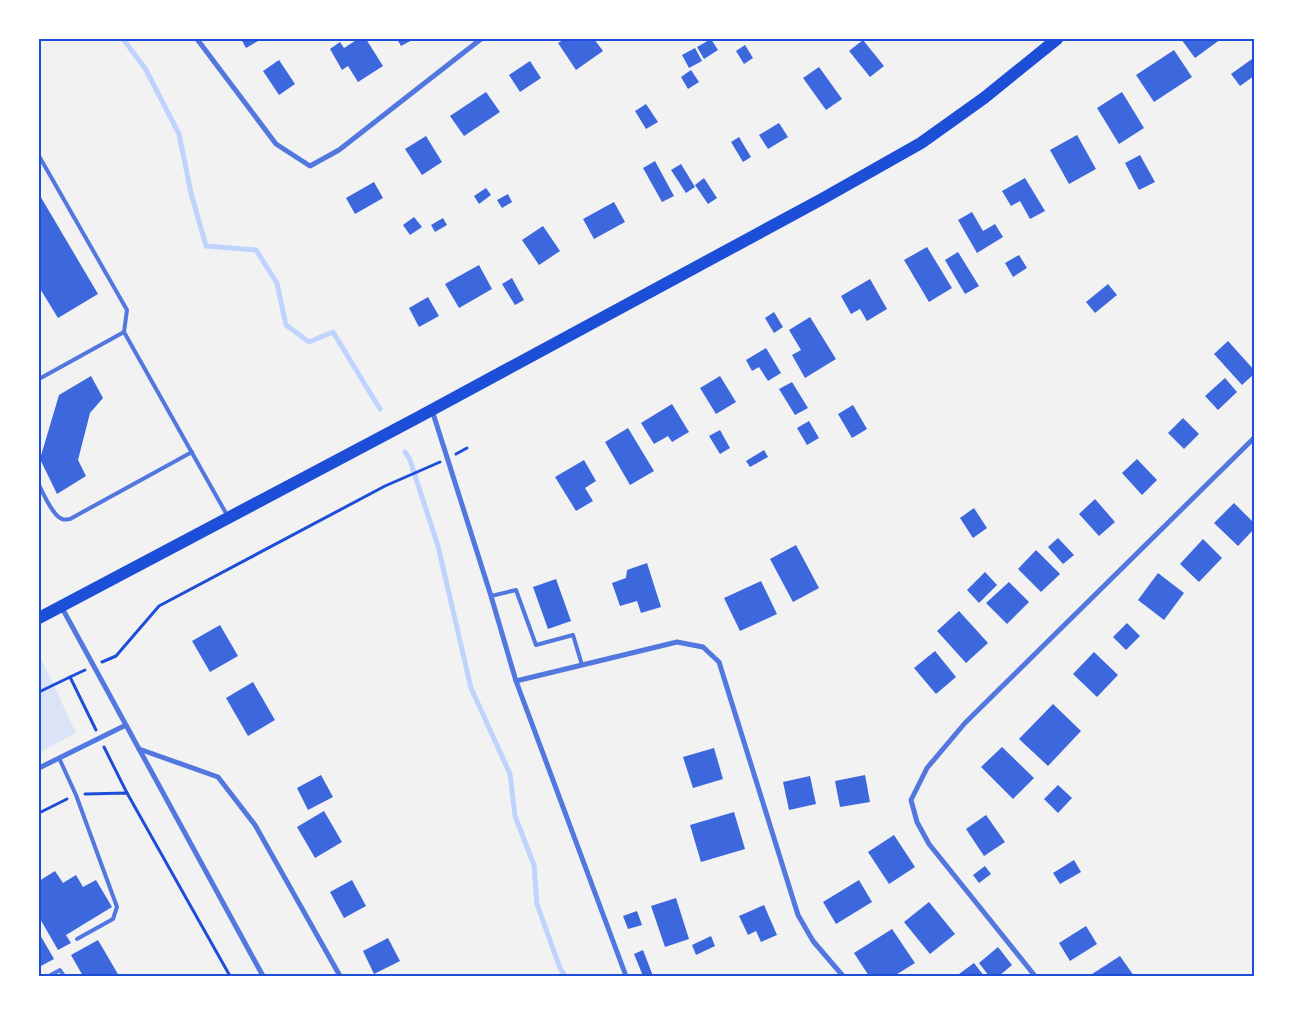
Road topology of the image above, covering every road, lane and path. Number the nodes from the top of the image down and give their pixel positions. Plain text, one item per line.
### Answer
1 (197, 39) edge
2 (480, 39) edge
3 (1057, 39) edge
4 (39, 156) edge
5 (124, 332) junction
6 (39, 380) edge
7 (432, 409) junction
8 (1254, 438) edge
9 (192, 452) junction
10 (429, 467) dead end
11 (39, 485) edge
12 (229, 517) junction
13 (491, 596) junction
14 (61, 606) junction
15 (39, 618) edge
16 (582, 665) junction
17 (94, 666) junction
18 (70, 677) junction
19 (516, 681) junction
20 (39, 692) edge
21 (126, 725) junction
22 (100, 738) junction
23 (139, 749) junction
24 (59, 758) junction
25 (39, 768) edge
26 (127, 793) junction
27 (76, 794) junction
28 (39, 813) edge
29 (77, 939) dead end
30 (49, 976) edge
31 (64, 976) edge
32 (230, 976) edge
33 (263, 976) edge
34 (340, 976) edge
35 (626, 976) edge
36 (843, 976) edge
37 (1034, 976) edge

1 - 2 street
3 - 7 main road
4 - 5 lane
5 - 6 lane
5 - 9 lane
7 - 12 main road
7 - 13 street
8 - 37 street
9 - 11 lane
9 - 12 lane
10 - 17 path
12 - 14 main road
13 - 16 lane
13 - 19 street
14 - 15 main road
14 - 17 street
16 - 19 street
16 - 36 street
17 - 18 path
17 - 21 street
18 - 20 path
18 - 22 path
19 - 35 street
21 - 22 street
21 - 23 street
22 - 24 street
22 - 26 path
23 - 33 street
23 - 34 street
24 - 25 street
24 - 27 lane
26 - 27 path
26 - 32 path
27 - 28 path
27 - 29 lane
30 - 31 lane

